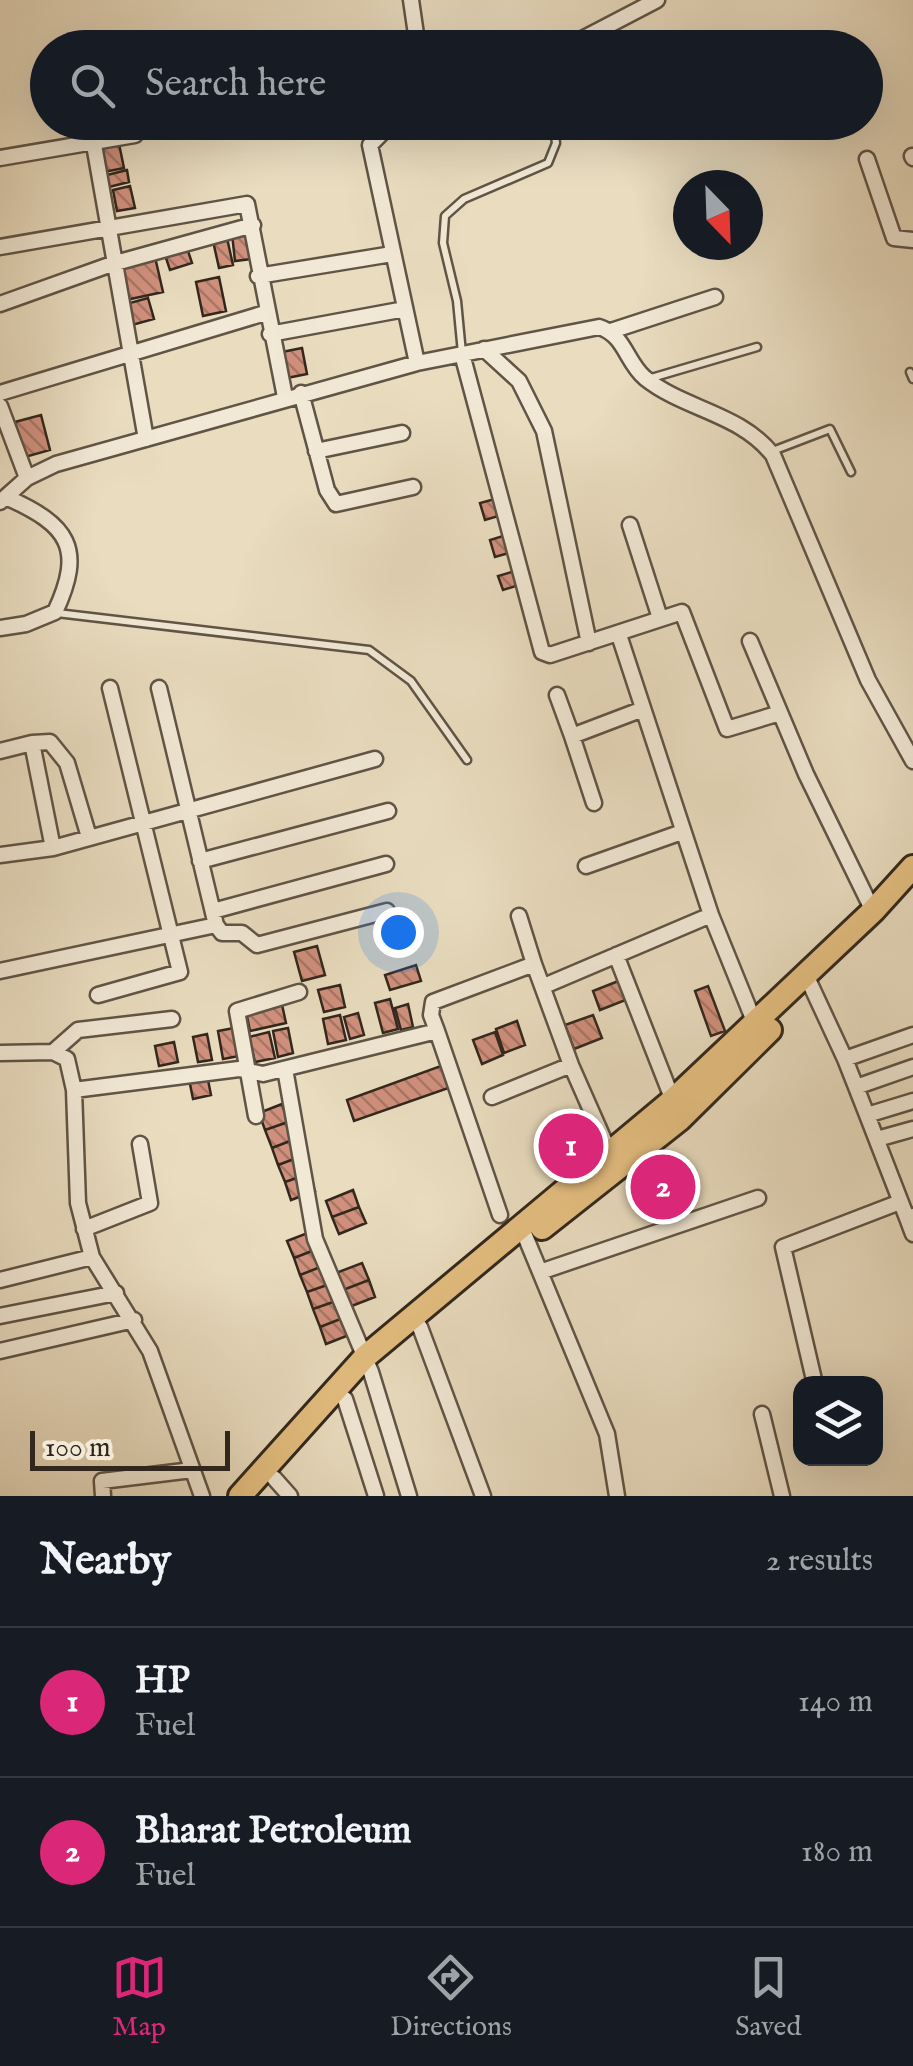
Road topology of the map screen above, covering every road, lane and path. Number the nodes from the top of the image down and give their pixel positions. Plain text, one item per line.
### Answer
1 (410, 0) edge
2 (657, 0) edge
3 (415, 30) edge
4 (600, 30) edge
5 (93, 140) edge
6 (113, 140) edge
7 (375, 140) edge
8 (555, 140) edge
9 (94, 144) junction
10 (0, 158) edge
11 (867, 159) dead end
12 (253, 225) junction
13 (107, 232) junction
14 (913, 240) edge
15 (0, 247) edge
16 (392, 254) junction
17 (112, 264) junction
18 (258, 276) junction
19 (715, 297) dead end
20 (0, 304) edge
21 (405, 309) junction
22 (265, 313) junction
23 (611, 331) junction
24 (270, 334) junction
25 (758, 346) dead end
26 (484, 349) junction
27 (127, 354) junction
28 (462, 354) junction
29 (418, 364) junction
30 (647, 380) junction
31 (0, 393) edge
32 (302, 393) junction
33 (284, 397) junction
34 (0, 406) edge
35 (402, 433) dead end
36 (146, 439) junction
37 (6, 448) edge
38 (316, 451) junction
39 (770, 452) junction
40 (851, 472) dead end
41 (27, 478) junction
42 (414, 487) dead end
43 (4, 500) edge
44 (630, 526) dead end
45 (55, 612) junction
46 (660, 618) junction
47 (0, 628) edge
48 (619, 635) junction
49 (750, 641) dead end
50 (589, 643) junction
51 (110, 688) dead end
52 (159, 688) dead end
53 (557, 695) dead end
54 (643, 709) junction
55 (780, 713) junction
56 (572, 736) junction
57 (32, 743) junction
58 (0, 751) edge
59 (375, 759) dead end
60 (467, 760) dead end
61 (913, 761) edge
62 (594, 804) dead end
63 (189, 808) junction
64 (388, 811) dead end
65 (146, 819) junction
66 (682, 832) junction
67 (89, 837) junction
68 (53, 848) junction
69 (0, 854) edge
70 (200, 861) junction
71 (386, 864) dead end
72 (586, 866) dead end
73 (910, 879) edge
74 (387, 911) dead end
75 (873, 911) junction
76 (519, 916) dead end
77 (711, 916) junction
78 (214, 918) junction
79 (172, 934) junction
80 (616, 955) junction
81 (534, 964) junction
82 (0, 971) edge
83 (808, 982) junction
84 (544, 986) junction
85 (300, 992) dead end
86 (98, 995) dead end
87 (172, 1019) dead end
88 (437, 1031) junction
89 (758, 1031) junction
90 (913, 1034) edge
91 (53, 1052) junction
92 (0, 1053) edge
93 (845, 1059) junction
94 (570, 1065) junction
95 (913, 1067) edge
96 (285, 1069) junction
97 (250, 1072) junction
98 (856, 1087) junction
99 (74, 1090) junction
100 (492, 1097) dead end
101 (913, 1101) edge
102 (677, 1110) junction
103 (256, 1116) dead end
104 (867, 1116) junction
105 (913, 1128) edge
106 (876, 1139) junction
107 (140, 1144) dead end
108 (614, 1163) junction
109 (758, 1198) dead end
110 (900, 1202) junction
111 (910, 1217) edge
112 (516, 1227) junction
113 (84, 1230) junction
114 (913, 1234) edge
115 (92, 1258) junction
116 (543, 1272) junction
117 (0, 1280) edge
118 (116, 1293) junction
119 (0, 1316) edge
120 (134, 1320) junction
121 (420, 1327) junction
122 (0, 1351) edge
123 (368, 1364) junction
124 (813, 1376) edge
125 (345, 1399) junction
126 (762, 1414) dead end
127 (192, 1470) junction
128 (266, 1487) edge
129 (103, 1496) edge
130 (202, 1496) edge
131 (240, 1496) edge
132 (290, 1496) edge
133 (376, 1496) edge
134 (410, 1496) edge
135 (483, 1496) edge
136 (616, 1496) edge
137 (782, 1496) edge

1 - 3 street
2 - 4 street
5 - 9 street
6 - 9 street
7 - 16 street
8 - 28 lane
9 - 10 street
9 - 13 street
11 - 14 street
12 - 13 street
12 - 17 street
12 - 18 street
13 - 15 street
13 - 17 street
16 - 18 street
16 - 21 street
17 - 20 street
17 - 27 street
18 - 22 street
19 - 23 street
21 - 24 street
21 - 29 street
22 - 24 street
22 - 27 street
23 - 26 street
23 - 30 street
24 - 33 street
25 - 30 lane
26 - 28 street
26 - 50 street
27 - 31 street
27 - 36 street
28 - 29 street
28 - 50 street
29 - 32 street
30 - 39 street
32 - 33 street
32 - 38 street
33 - 36 street
34 - 37 street
35 - 38 street
36 - 41 street
37 - 41 street
38 - 42 street
39 - 40 lane
39 - 61 street
41 - 43 street
43 - 45 street
44 - 46 street
45 - 47 street
45 - 60 lane
46 - 48 street
46 - 55 street
48 - 50 street
48 - 54 street
49 - 55 street
51 - 65 street
52 - 63 street
53 - 56 street
54 - 56 street
54 - 66 street
55 - 75 street
56 - 62 street
57 - 58 street
57 - 67 street
57 - 68 street
59 - 63 street
63 - 65 street
63 - 70 street
64 - 70 street
65 - 67 street
65 - 79 street
66 - 72 street
66 - 77 street
67 - 68 street
68 - 69 street
70 - 78 street
71 - 78 street
73 - 75 main road
73 - 83 main road
74 - 78 street
75 - 83 main road
76 - 81 street
77 - 80 street
77 - 89 street
78 - 79 street
79 - 82 street
79 - 86 street
80 - 84 street
80 - 102 street
81 - 84 street
81 - 88 street
83 - 89 main road
83 - 93 street
84 - 94 street
85 - 97 street
87 - 91 street
88 - 96 street
88 - 112 street
89 - 102 main road
90 - 93 street
91 - 92 street
91 - 99 street
93 - 98 street
94 - 100 street
94 - 108 street
95 - 98 street
96 - 97 street
96 - 123 street
97 - 99 street
97 - 103 street
98 - 104 street
99 - 113 street
101 - 104 street
102 - 108 main road
104 - 106 street
105 - 106 street
106 - 110 street
107 - 113 street
108 - 112 main road
109 - 116 street
110 - 111 street
110 - 124 street
111 - 114 street
112 - 116 street
112 - 121 main road
112 - 123 main road
113 - 115 street
115 - 117 street
115 - 118 street
116 - 136 street
118 - 119 street
118 - 120 street
120 - 122 street
120 - 127 street
121 - 123 main road
121 - 135 street
123 - 125 main road
123 - 131 main road
123 - 134 street
125 - 128 main road
125 - 133 street
126 - 137 street
127 - 129 street
127 - 130 street
128 - 132 street

